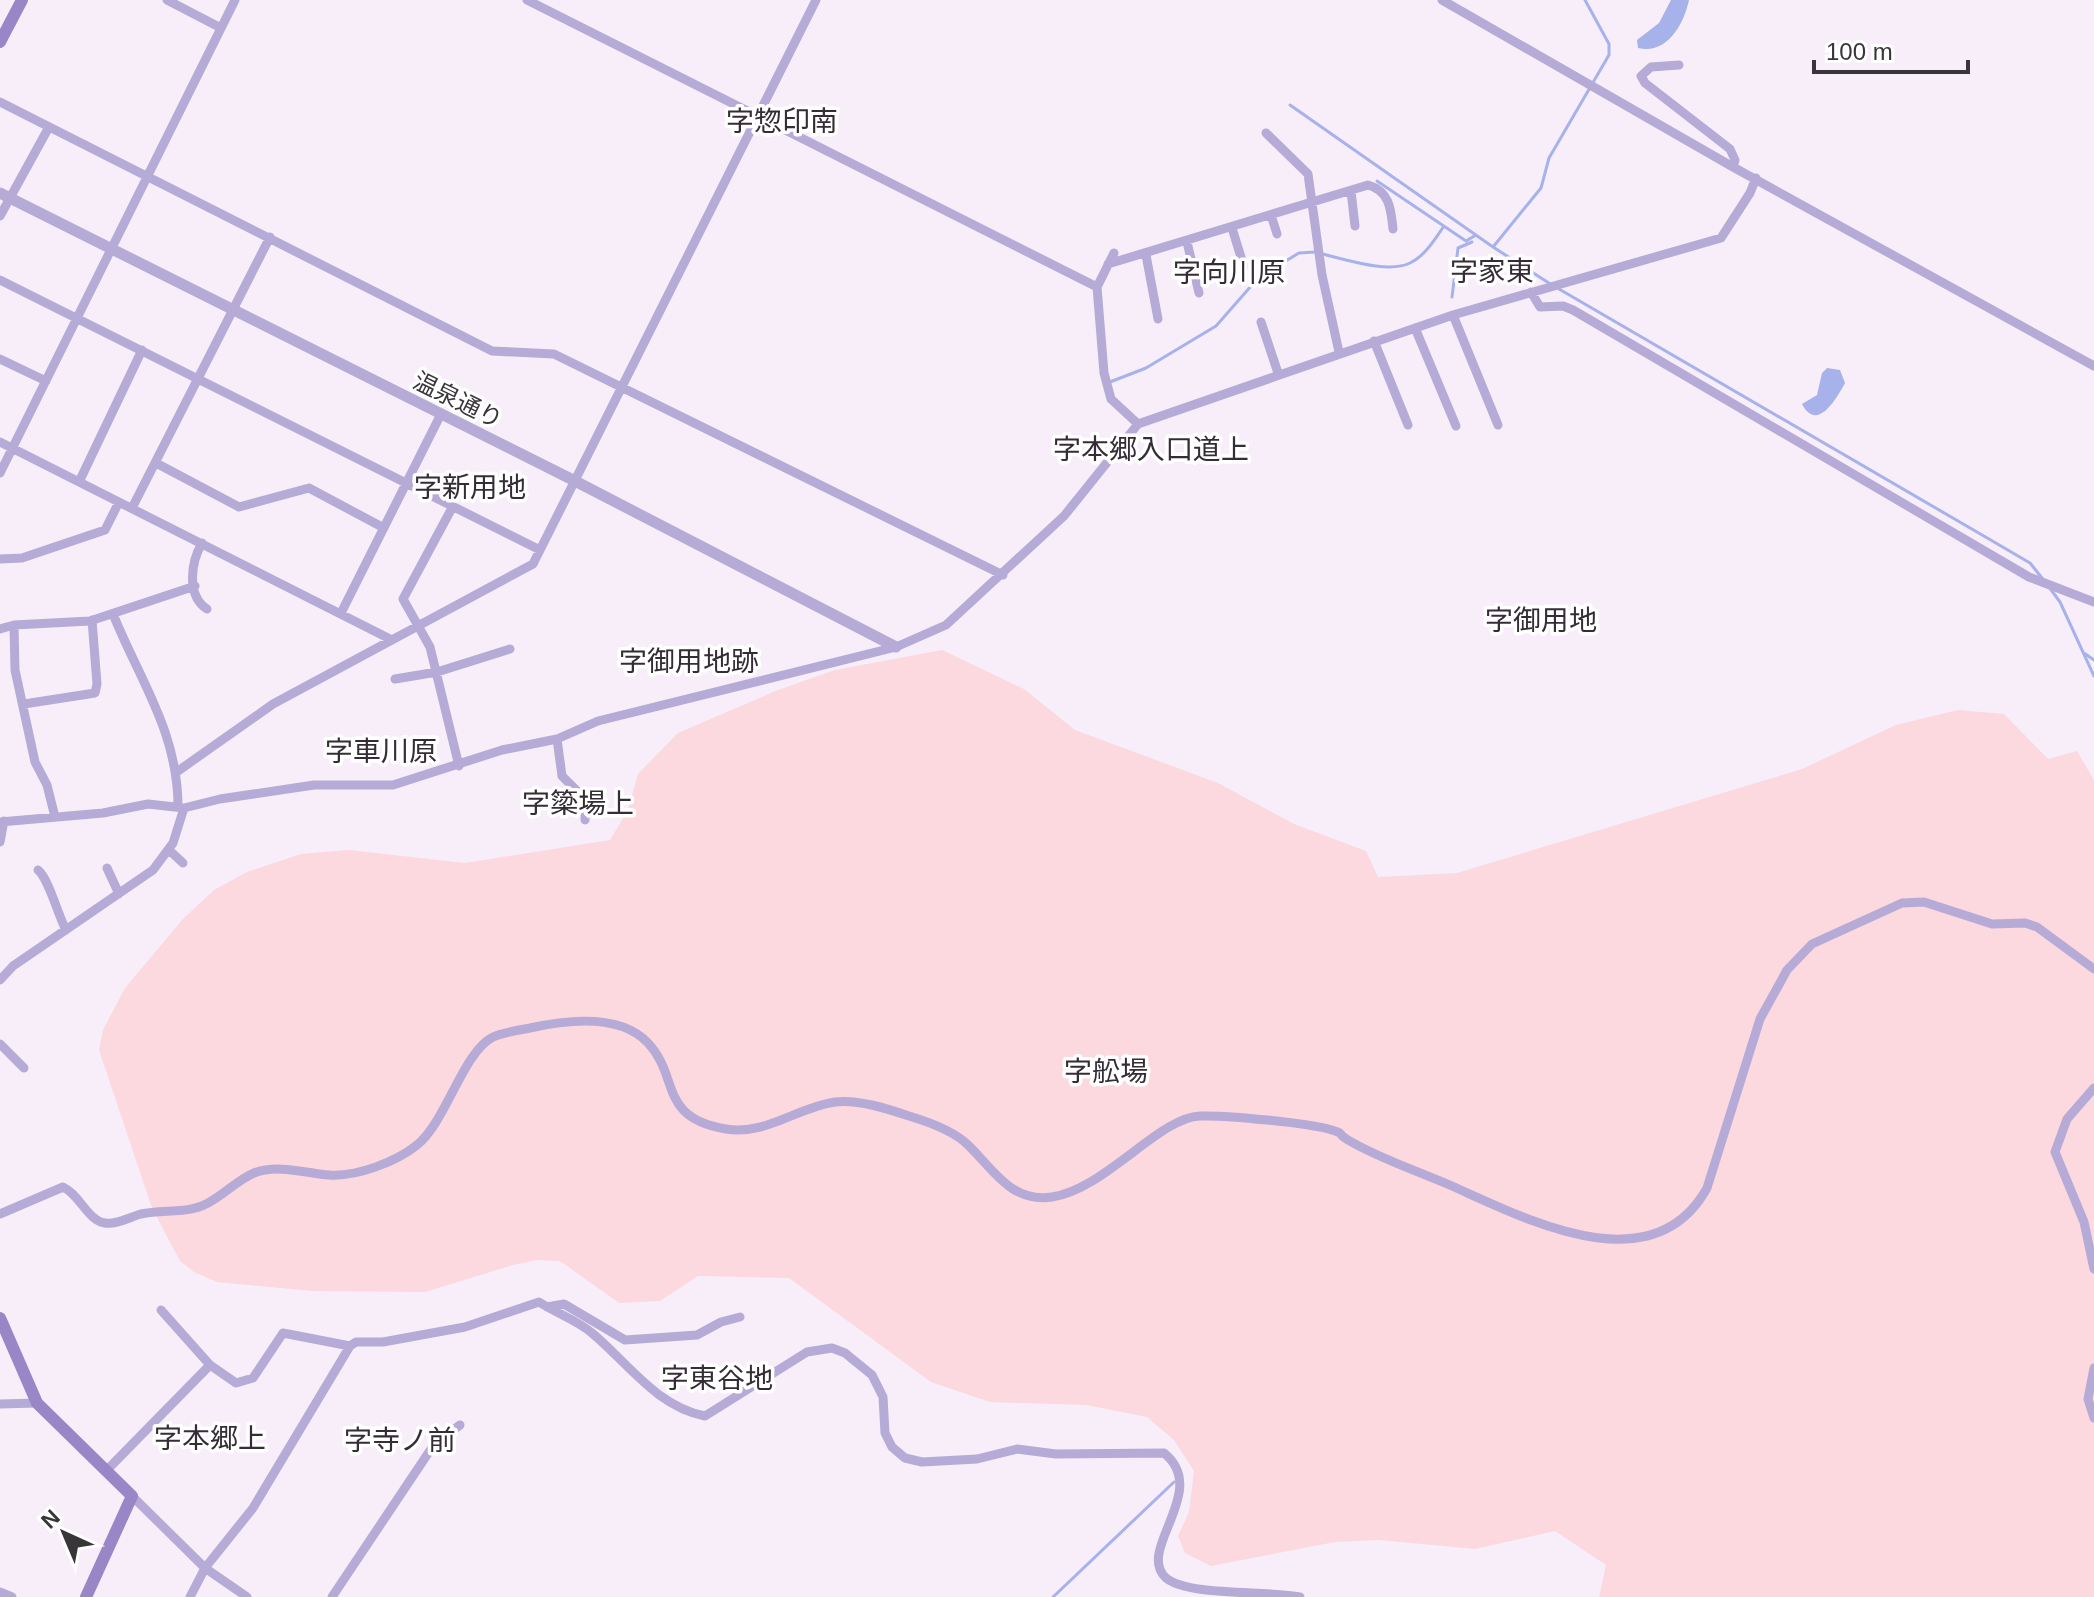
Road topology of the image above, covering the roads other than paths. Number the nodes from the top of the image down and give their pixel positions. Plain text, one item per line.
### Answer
1 (22, 0) edge
2 (167, 0) edge
3 (235, 0) edge
4 (527, 0) edge
5 (816, 0) edge
6 (1442, 0) edge
7 (221, 28) junction
8 (0, 42) edge
9 (1679, 65) dead end
10 (0, 102) edge
11 (758, 115) junction
12 (49, 127) junction
13 (1266, 133) dead end
14 (1733, 167) junction
15 (148, 176) junction
16 (1756, 178) junction
17 (1351, 191) junction
18 (4, 196) edge
19 (1314, 202) junction
20 (1271, 215) junction
21 (0, 216) edge
22 (1355, 226) dead end
23 (1232, 228) junction
24 (1393, 229) dead end
25 (1277, 234) dead end
26 (270, 237) junction
27 (1187, 242) junction
28 (112, 250) junction
29 (1114, 253) dead end
30 (1146, 255) junction
31 (1108, 264) junction
32 (1244, 267) dead end
33 (0, 280) edge
34 (1097, 287) junction
35 (1536, 291) junction
36 (1199, 293) dead end
37 (233, 311) junction
38 (1453, 315) junction
39 (78, 318) junction
40 (1158, 319) dead end
41 (1261, 322) dead end
42 (1415, 328) junction
43 (1374, 341) junction
44 (142, 350) junction
45 (1339, 352) junction
46 (0, 359) edge
47 (2094, 366) edge
48 (1278, 373) junction
49 (198, 378) junction
50 (46, 381) junction
51 (623, 386) junction
52 (440, 416) junction
53 (1138, 424) junction
54 (1408, 425) dead end
55 (1498, 425) dead end
56 (1456, 426) dead end
57 (0, 442) edge
58 (12, 448) junction
59 (156, 463) junction
60 (0, 473) edge
61 (575, 481) junction
62 (79, 482) junction
63 (407, 482) junction
64 (119, 502) junction
65 (453, 506) junction
66 (132, 508) junction
67 (384, 528) junction
68 (202, 543) junction
69 (540, 550) junction
70 (0, 559) edge
71 (1003, 575) junction
72 (195, 586) junction
73 (2094, 602) edge
74 (207, 609) dead end
75 (341, 613) junction
76 (113, 614) junction
77 (92, 620) junction
78 (14, 625) junction
79 (417, 627) junction
80 (0, 629) edge
81 (392, 640) junction
82 (896, 647) junction
83 (510, 649) dead end
84 (437, 672) junction
85 (395, 679) dead end
86 (24, 704) junction
87 (557, 739) junction
88 (459, 766) junction
89 (178, 771) junction
90 (181, 808) junction
91 (55, 817) junction
92 (585, 820) dead end
93 (2, 822) edge
94 (0, 842) edge
95 (169, 850) junction
96 (183, 863) dead end
97 (107, 868) dead end
98 (38, 870) dead end
99 (119, 894) junction
100 (66, 930) junction
101 (2094, 969) edge
102 (0, 980) edge
103 (0, 1044) edge
104 (24, 1068) dead end
105 (2094, 1088) edge
106 (0, 1214) edge
107 (2094, 1269) edge
108 (547, 1307) junction
109 (161, 1310) dead end
110 (740, 1317) dead end
111 (0, 1318) edge
112 (350, 1346) junction
113 (210, 1365) junction
114 (2094, 1368) edge
115 (37, 1403) junction
116 (0, 1404) edge
117 (2094, 1418) edge
118 (460, 1425) dead end
119 (106, 1471) junction
120 (132, 1496) junction
121 (205, 1568) junction
122 (0, 1592) edge
123 (12, 1597) edge
124 (86, 1597) edge
125 (190, 1597) edge
126 (247, 1597) edge
127 (332, 1597) edge
128 (1296, 1597) edge

1 - 8 main road
2 - 7 street
3 - 7 street
4 - 11 street
5 - 11 street
6 - 14 street
7 - 15 street
9 - 14 street
10 - 12 street
11 - 34 street
11 - 51 street
12 - 15 street
12 - 18 street
13 - 19 street
14 - 16 street
15 - 26 street
15 - 28 street
16 - 35 street
16 - 47 street
17 - 19 street
17 - 22 street
17 - 24 street
18 - 21 street
18 - 28 street, 温泉通り
19 - 20 street
19 - 45 street
20 - 23 street
20 - 25 street
23 - 27 street
23 - 32 street
26 - 37 street
26 - 51 street
27 - 30 street
27 - 36 street
28 - 37 street, 温泉通り
28 - 39 street
29 - 31 street
30 - 31 street
30 - 40 street
31 - 34 street
33 - 39 street
34 - 53 street
35 - 38 street
35 - 73 street
37 - 49 street
37 - 52 street, 温泉通り
38 - 42 street
38 - 55 street
39 - 44 street
39 - 50 street
41 - 48 street
42 - 43 street
42 - 56 street
43 - 45 street
43 - 54 street
44 - 49 street
44 - 62 street
45 - 48 street
46 - 50 street
48 - 53 street
49 - 59 street
49 - 63 street
50 - 58 street
51 - 61 street
51 - 71 street
52 - 61 street, 温泉通り
52 - 63 street
53 - 71 street
57 - 58 street
58 - 60 street
58 - 62 street
59 - 66 street
59 - 67 street
61 - 69 street
61 - 82 street, 温泉通り
62 - 64 street
63 - 65 street
63 - 67 street
64 - 66 street
64 - 70 street
65 - 69 street
65 - 79 street
66 - 68 street
67 - 75 street
68 - 72 street
68 - 75 street
69 - 79 street
71 - 82 street
72 - 74 street
72 - 76 street
75 - 81 street
76 - 77 street
76 - 89 street
77 - 78 street
77 - 86 street
78 - 80 street
78 - 86 street
79 - 81 street
79 - 84 street
81 - 89 street
82 - 87 street
83 - 84 street
84 - 85 street
84 - 88 street
86 - 91 street
87 - 88 street
87 - 92 street
88 - 90 street
89 - 90 street
90 - 91 street
90 - 95 street
91 - 93 street
93 - 94 street
95 - 96 street
95 - 99 street
97 - 99 street
98 - 100 street
99 - 100 street
100 - 102 street
101 - 106 street
103 - 104 street
105 - 107 street
108 - 110 street
108 - 112 street
108 - 128 street
109 - 113 street
111 - 115 main road
112 - 113 street
112 - 121 street
113 - 119 street
114 - 117 street
115 - 116 street
115 - 119 main road
118 - 127 street
119 - 120 main road
120 - 121 street
120 - 124 main road
121 - 125 street
121 - 126 street
122 - 123 street

